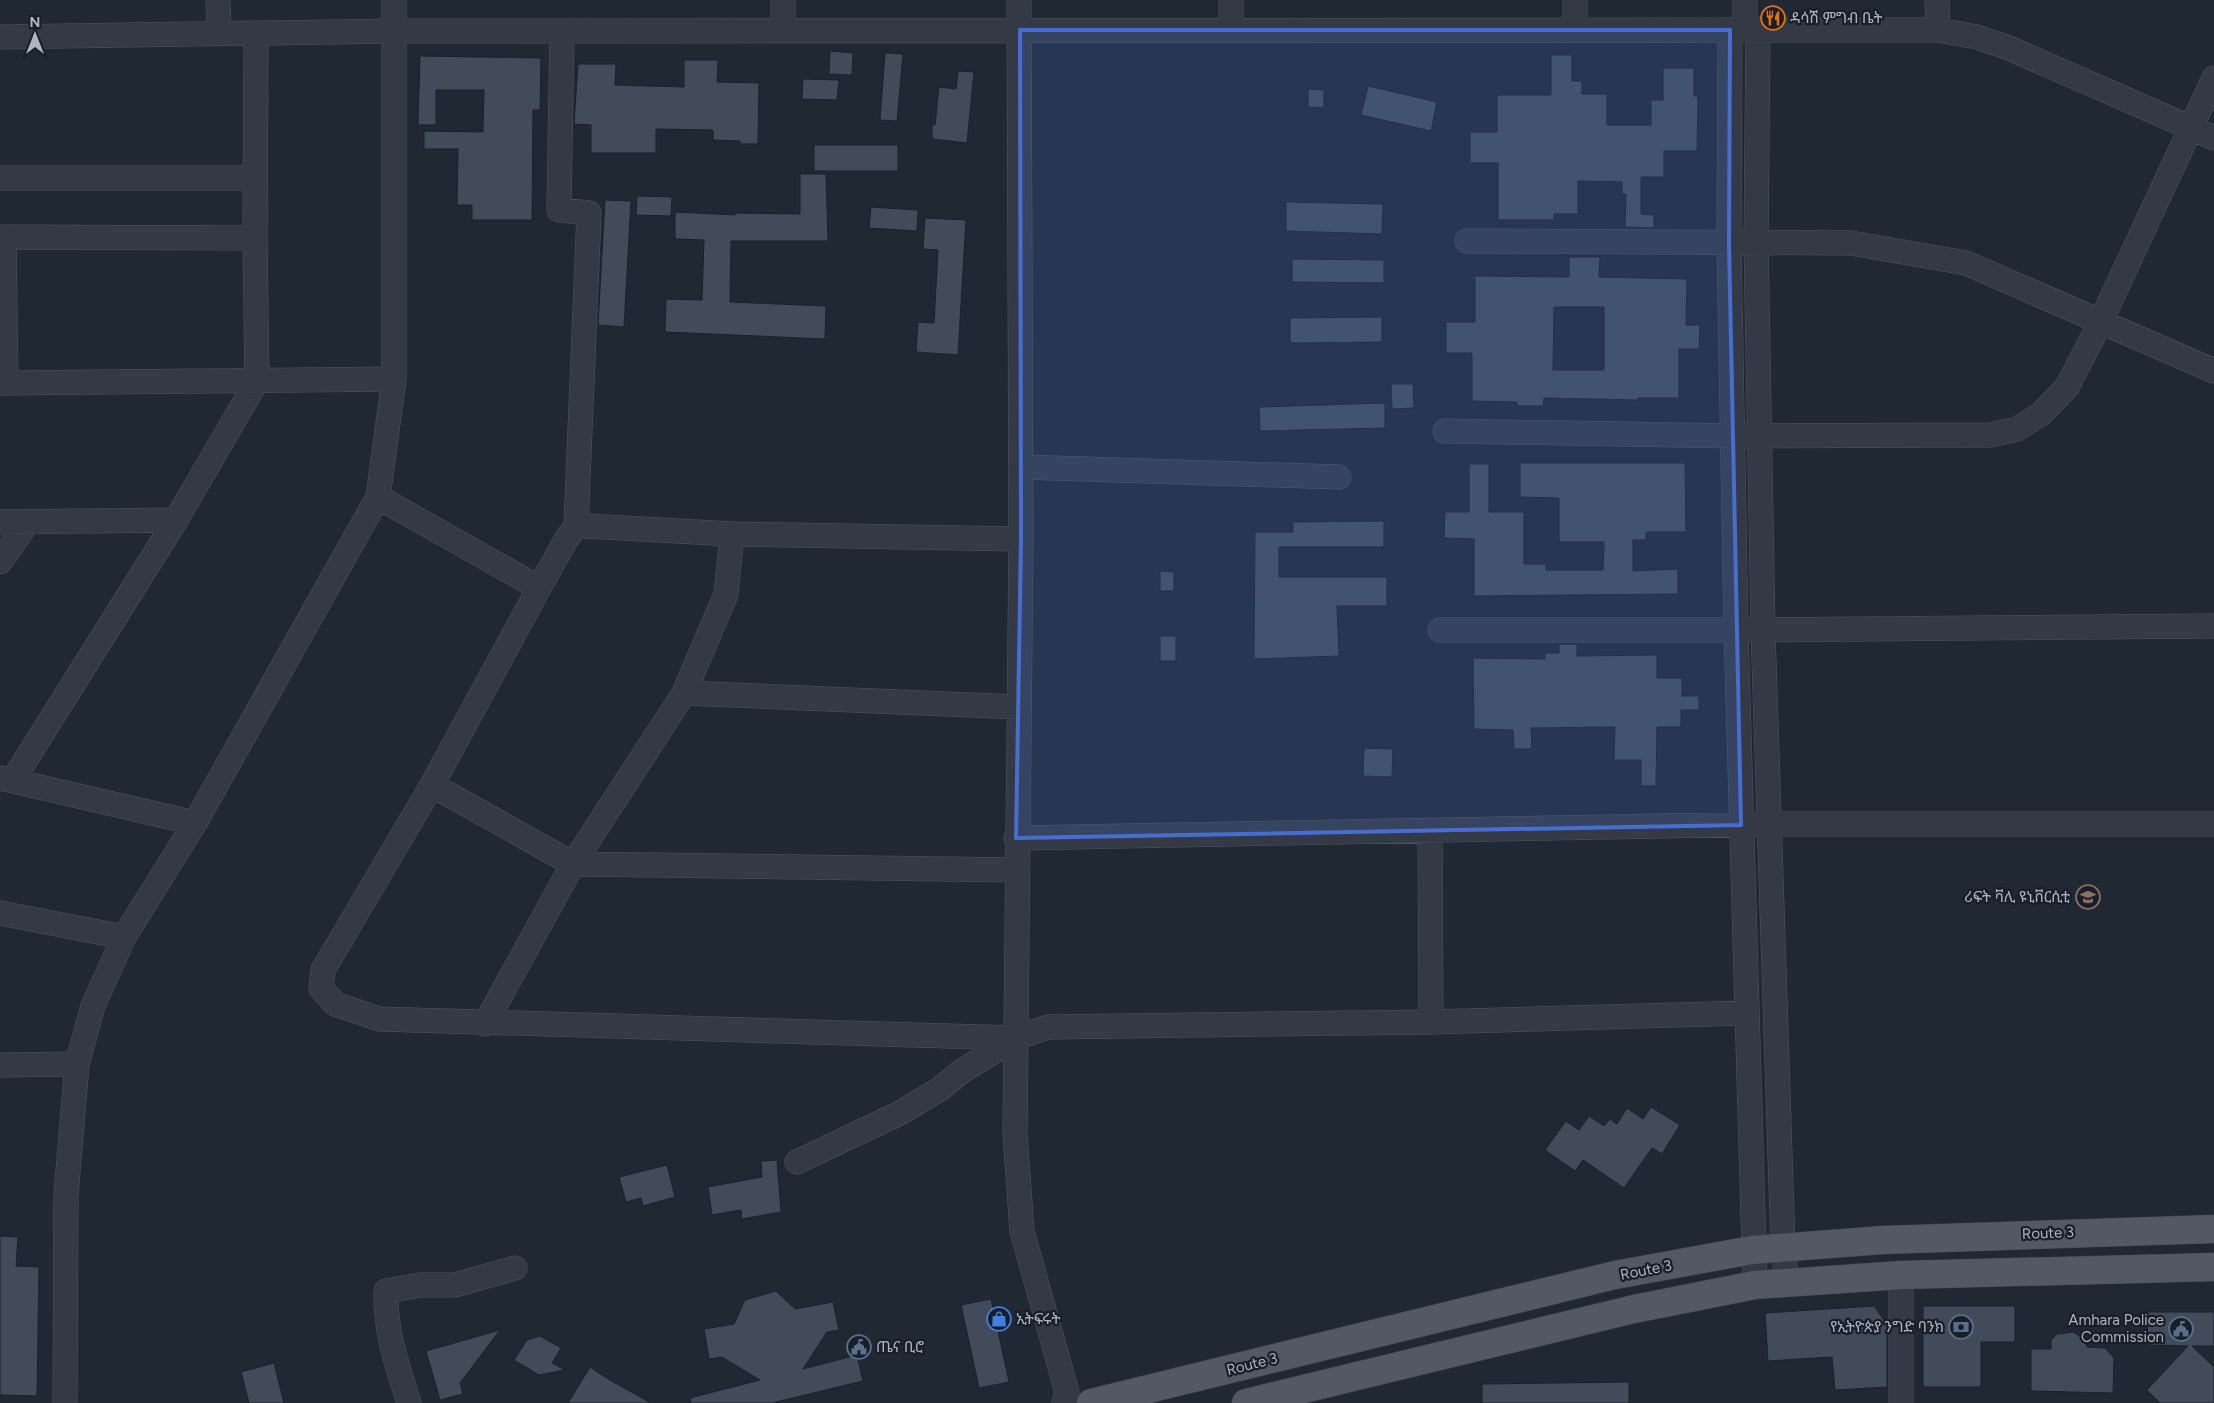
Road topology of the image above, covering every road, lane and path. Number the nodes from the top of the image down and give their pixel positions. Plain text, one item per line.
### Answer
1 (218, 0) edge
2 (394, 0) edge
3 (783, 0) edge
4 (1019, 0) edge
5 (1231, 0) edge
6 (1574, 0) edge
7 (1745, 0) edge
8 (1937, 0) edge
9 (783, 30) junction
10 (1020, 30) junction
11 (1232, 30) junction
12 (1575, 30) junction
13 (1744, 30) junction
14 (1938, 30) junction
15 (394, 31) junction
16 (562, 31) junction
17 (256, 33) junction
18 (219, 34) junction
19 (0, 37) edge
20 (2214, 78) edge
21 (2193, 128) junction
22 (2214, 138) edge
23 (0, 178) edge
24 (255, 178) junction
25 (2, 238) edge
26 (255, 238) junction
27 (1467, 241) dead end
28 (1729, 243) junction
29 (1756, 243) junction
30 (2100, 323) junction
31 (2214, 371) edge
32 (394, 379) junction
33 (257, 381) junction
34 (3, 383) edge
35 (1445, 431) dead end
36 (1759, 435) junction
37 (1733, 436) junction
38 (1021, 467) junction
39 (1339, 477) dead end
40 (378, 497) junction
41 (176, 520) junction
42 (0, 522) edge
43 (28, 522) junction
44 (576, 527) junction
45 (732, 534) junction
46 (1021, 539) junction
47 (0, 562) edge
48 (539, 588) junction
49 (2214, 626) edge
50 (1736, 629) junction
51 (1440, 630) dead end
52 (1763, 630) junction
53 (684, 693) junction
54 (1018, 707) junction
55 (7, 779) edge
56 (432, 785) junction
57 (195, 823) junction
58 (1770, 824) junction
59 (2214, 824) edge
60 (1741, 825) junction
61 (1430, 830) junction
62 (1016, 838) junction
63 (573, 864) junction
64 (1017, 870) junction
65 (0, 913) edge
66 (124, 937) junction
67 (1746, 1013) junction
68 (1431, 1022) junction
69 (484, 1024) junction
70 (1016, 1038) junction
71 (77, 1064) junction
72 (0, 1065) edge
73 (797, 1162) dead end
74 (2214, 1229) edge
75 (1783, 1247) junction
76 (1752, 1250) junction
77 (2214, 1267) edge
78 (515, 1268) dead end
79 (1901, 1275) junction
80 (1787, 1283) junction
81 (1754, 1285) junction
82 (1077, 1400) edge
83 (64, 1403) edge
84 (409, 1403) edge
85 (1246, 1403) edge
86 (1901, 1403) edge

1 - 18 street
2 - 15 street
3 - 9 street
4 - 10 street
5 - 11 street
6 - 12 street
7 - 13 street
8 - 14 street
9 - 10 street
9 - 16 street
10 - 11 street
10 - 38 street
11 - 12 street
12 - 13 street
13 - 14 street
13 - 28 street
13 - 29 street
14 - 21 street
15 - 16 street
15 - 17 street
15 - 32 street
16 - 44 street
17 - 18 street
17 - 24 street
18 - 19 street
20 - 21 street
21 - 22 street
21 - 30 street
23 - 24 street
24 - 26 street
25 - 26 street
25 - 34 street
26 - 33 street
27 - 28 street
28 - 29 street
28 - 37 street
29 - 30 street
29 - 36 street
30 - 31 street
30 - 36 street
32 - 33 street
32 - 40 street
33 - 34 street
33 - 41 street
35 - 37 street
36 - 37 street
36 - 52 street
37 - 50 street
38 - 39 street
38 - 46 street
40 - 48 street
40 - 57 street
41 - 43 street
41 - 55 street
42 - 43 street
43 - 47 street
44 - 45 street
44 - 48 street
45 - 46 street
45 - 53 street
46 - 54 street
48 - 56 street
49 - 52 street
50 - 51 street
50 - 52 street
50 - 60 street
52 - 58 street
53 - 54 street
53 - 63 street
54 - 62 street
55 - 57 street
56 - 63 street
56 - 69 street
57 - 66 street
58 - 59 street
58 - 60 street
58 - 75 street
60 - 61 street
60 - 67 street
61 - 62 street
61 - 68 street
62 - 64 street
63 - 64 street
63 - 69 street
64 - 70 street
65 - 66 street
66 - 71 street
67 - 68 street
67 - 76 street
68 - 70 street
69 - 70 street
70 - 73 street
70 - 82 street
71 - 72 street
71 - 83 street
74 - 75 main road, Route 3
75 - 76 main road, Route 3
75 - 80 street
76 - 81 street
76 - 82 main road, Route 3
77 - 79 main road
78 - 84 street
79 - 80 main road
79 - 86 street
80 - 81 main road
81 - 85 main road

